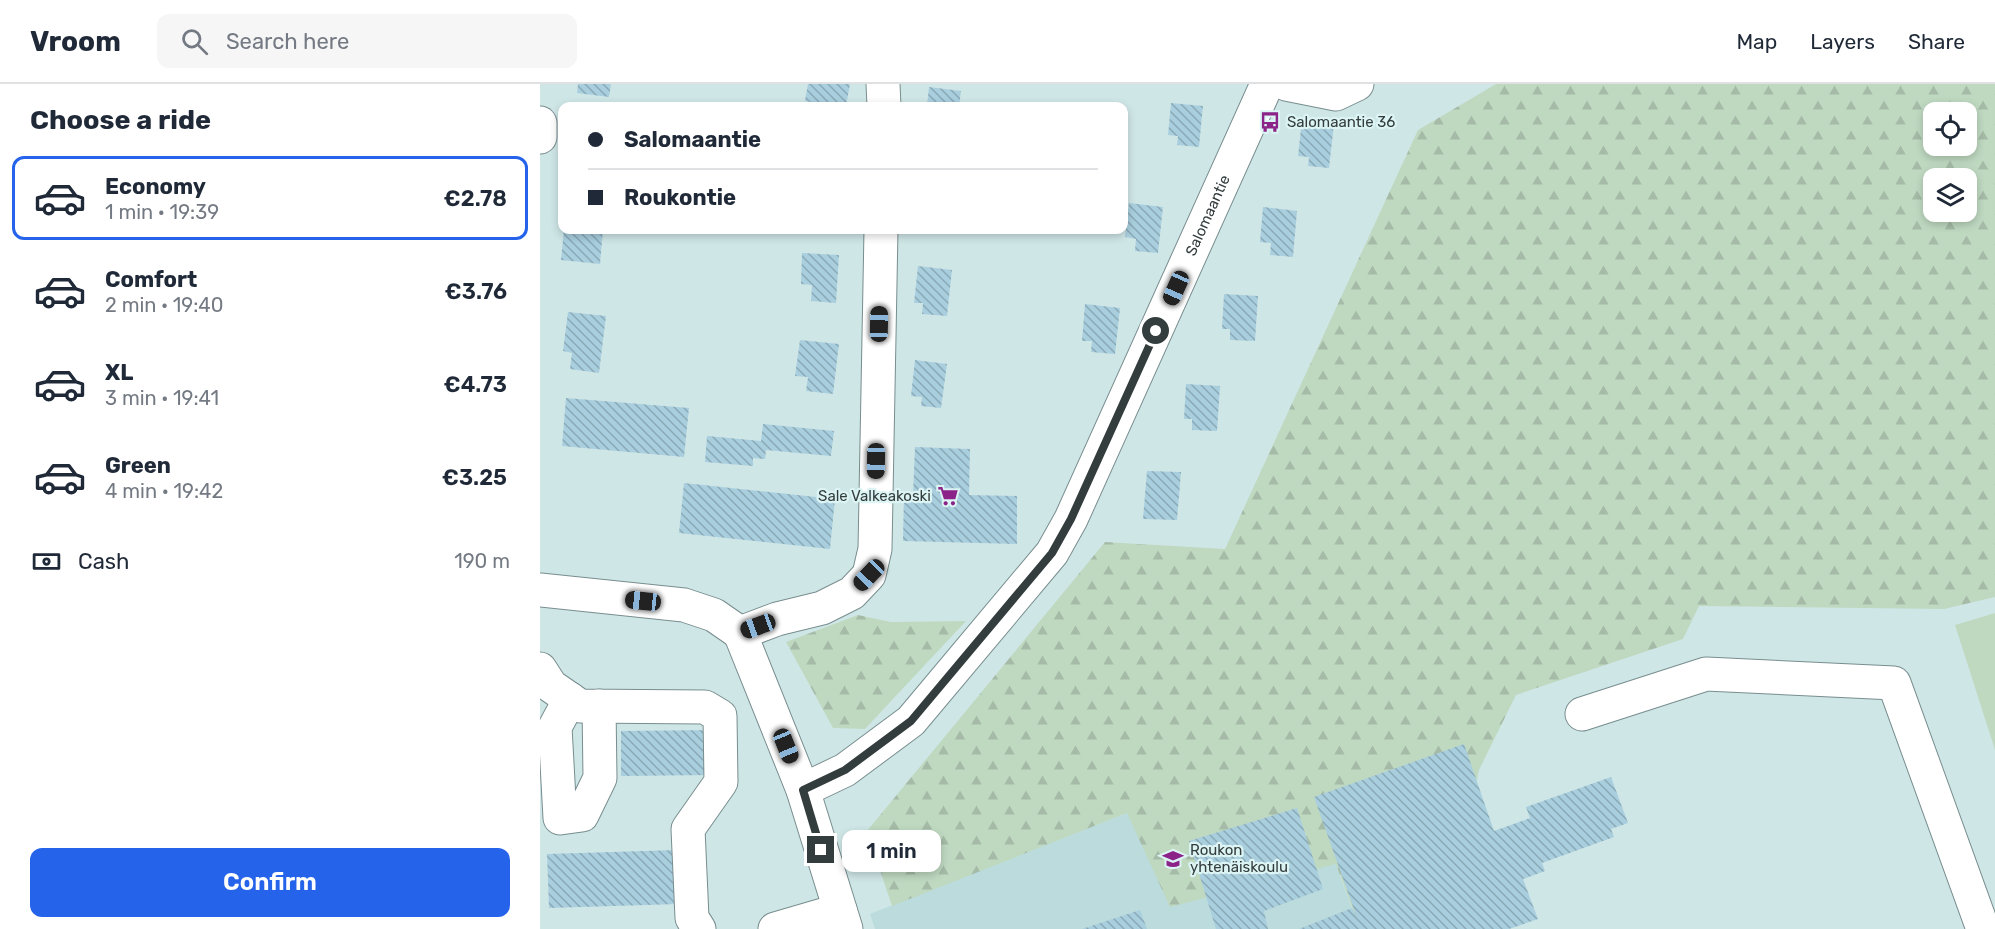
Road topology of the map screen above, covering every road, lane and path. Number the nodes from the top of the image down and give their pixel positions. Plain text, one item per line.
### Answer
1 (883, 84) edge
2 (1267, 84) edge
3 (1286, 84) edge
4 (1357, 84) edge
5 (884, 102) edge
6 (540, 123) edge
7 (540, 137) edge
8 (881, 234) edge
9 (540, 590) edge
10 (740, 633) junction
11 (540, 669) edge
12 (1582, 714) dead end
13 (803, 790) junction
14 (843, 919) edge
15 (699, 929) edge
16 (776, 929) edge
17 (1983, 929) edge

1 - 5 street
2 - 13 street, Salomaantie
3 - 4 street
6 - 7 street
8 - 10 street
9 - 10 street
10 - 13 street
11 - 15 street
12 - 17 street
13 - 14 street
14 - 16 street

